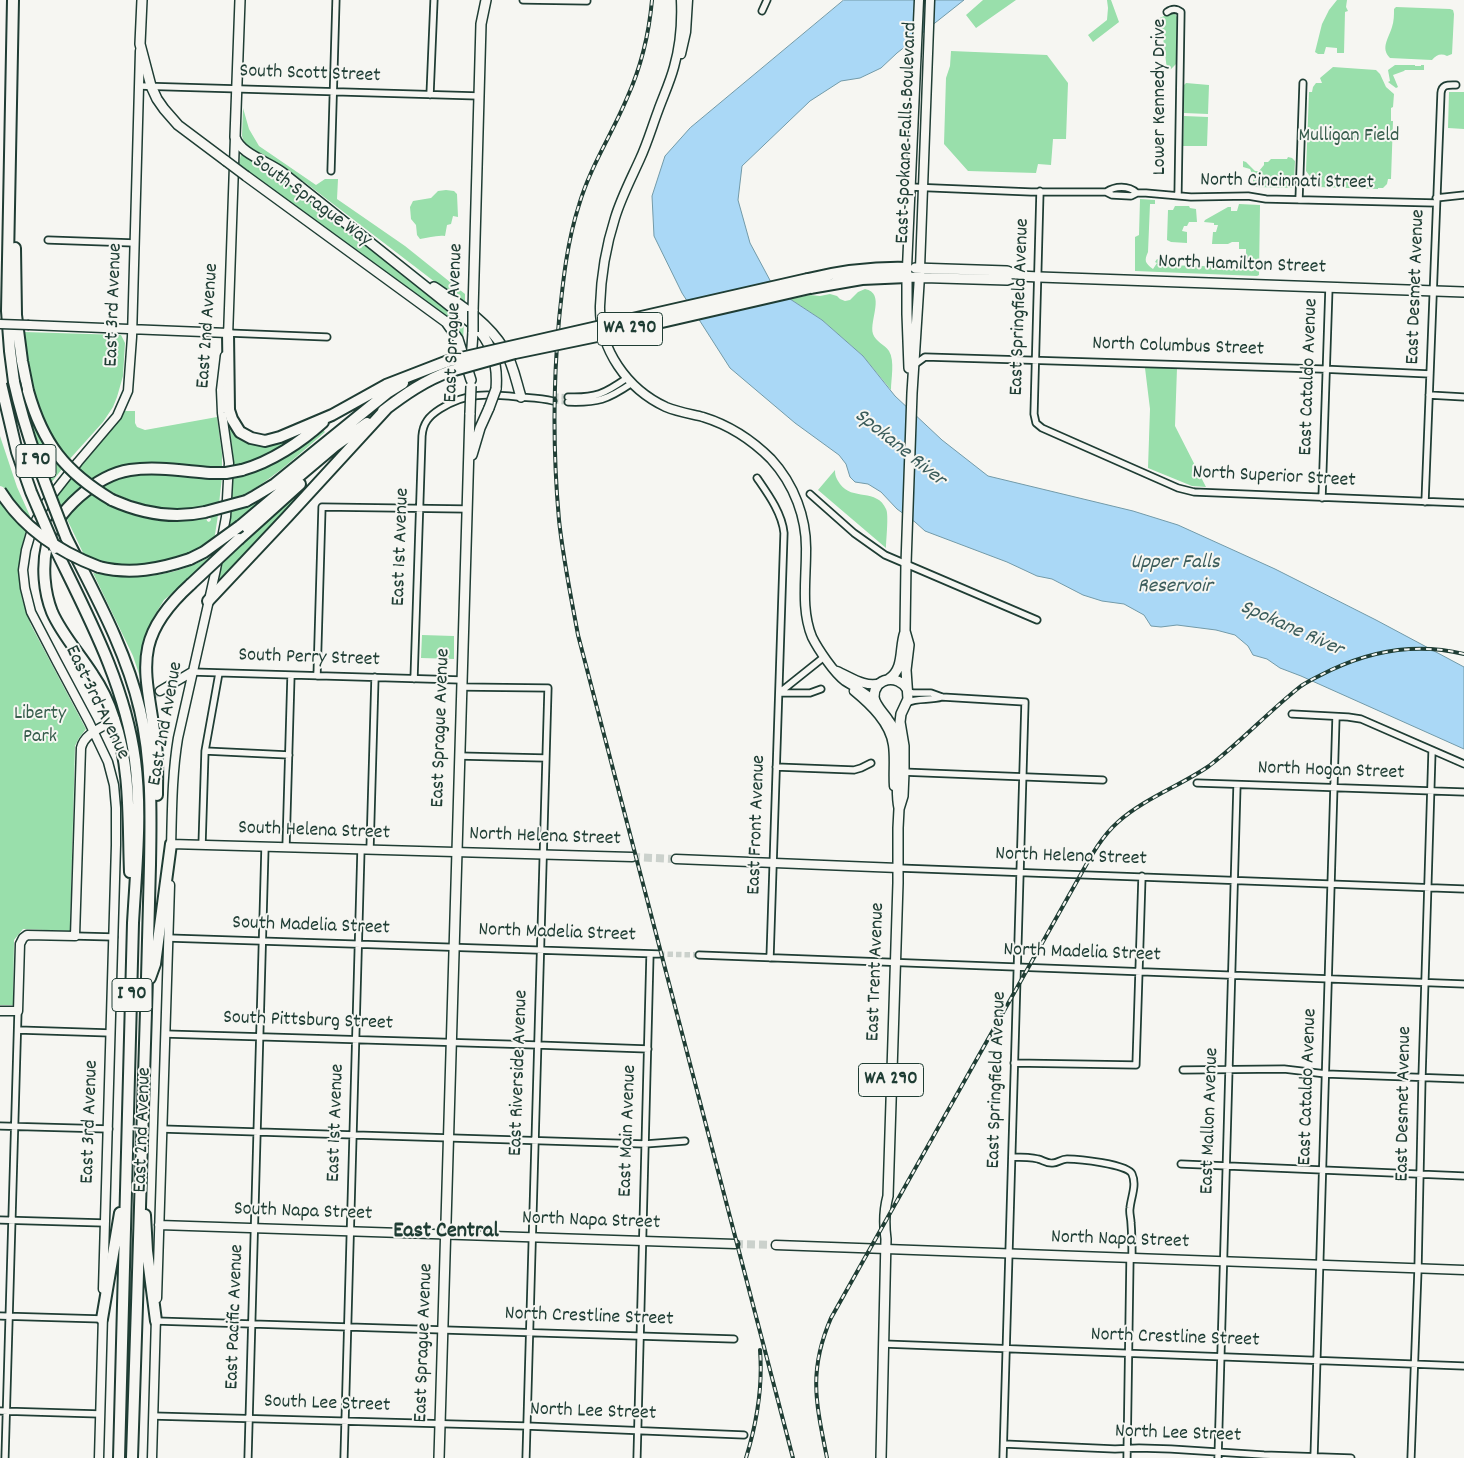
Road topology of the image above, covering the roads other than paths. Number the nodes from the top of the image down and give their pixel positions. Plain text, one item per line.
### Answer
1 (13, 0) edge
2 (142, 0) edge
3 (240, 0) edge
4 (336, 0) edge
5 (434, 0) edge
6 (486, 0) edge
7 (523, 0) edge
8 (681, 0) edge
9 (688, 0) edge
10 (767, 0) edge
11 (919, 0) edge
12 (930, 0) edge
13 (587, 1) edge
14 (762, 11) dead end
15 (1167, 12) dead end
16 (140, 44) junction
17 (674, 67) junction
18 (10, 83) junction
19 (1303, 83) dead end
20 (1456, 85) dead end
21 (139, 86) junction
22 (151, 86) junction
23 (237, 89) junction
24 (334, 92) junction
25 (430, 95) junction
26 (479, 96) junction
27 (235, 137) junction
28 (331, 171) dead end
29 (910, 187) junction
30 (922, 188) junction
31 (1040, 191) junction
32 (1178, 195) junction
33 (1464, 195) edge
34 (1299, 200) junction
35 (1436, 201) junction
36 (48, 240) dead end
37 (134, 242) junction
38 (907, 273) junction
39 (920, 273) junction
40 (411, 276) junction
41 (1039, 277) junction
42 (1329, 287) junction
43 (1433, 291) junction
44 (1464, 292) edge
45 (0, 324) edge
46 (132, 330) junction
47 (228, 333) junction
48 (327, 337) dead end
49 (915, 346) junction
50 (925, 357) junction
51 (1036, 360) junction
52 (914, 365) junction
53 (449, 366) junction
54 (1326, 369) junction
55 (420, 372) junction
56 (1430, 374) junction
57 (630, 380) junction
58 (0, 382) edge
59 (471, 387) junction
60 (912, 395) junction
61 (1429, 396) junction
62 (1464, 396) edge
63 (521, 397) junction
64 (553, 399) tunnel mouth
65 (568, 399) tunnel mouth
66 (387, 408) junction
67 (332, 415) junction
68 (367, 423) junction
69 (1036, 423) joint
70 (468, 472) junction
71 (757, 478) dead end
72 (0, 491) edge
73 (810, 494) dead end
74 (1322, 498) junction
75 (1425, 502) junction
76 (1464, 504) edge
77 (420, 509) junction
78 (466, 509) junction
79 (906, 564) junction
80 (208, 601) junction
81 (1037, 620) dead end
82 (905, 631) junction
83 (824, 657) junction
84 (836, 670) junction
85 (192, 672) junction
86 (219, 673) junction
87 (291, 675) junction
88 (317, 676) junction
89 (375, 678) junction
90 (414, 679) junction
91 (844, 680) junction
92 (885, 681) junction
93 (461, 684) junction
94 (548, 688) joint
95 (822, 689) dead end
96 (907, 690) junction
97 (160, 691) tunnel mouth
98 (779, 693) junction
99 (942, 697) junction
100 (906, 705) junction
101 (878, 706) junction
102 (1292, 714) dead end
103 (1336, 717) junction
104 (109, 723) tunnel mouth
105 (94, 732) junction
106 (205, 751) junction
107 (1432, 751) junction
108 (288, 755) junction
109 (459, 756) junction
110 (545, 758) junction
111 (871, 763) dead end
112 (1464, 764) edge
113 (776, 767) junction
114 (900, 772) junction
115 (1022, 776) junction
116 (1103, 780) dead end
117 (1197, 783) dead end
118 (1237, 785) junction
119 (1333, 788) junction
120 (1431, 791) junction
121 (1464, 792) edge
122 (896, 796) junction
123 (899, 809) junction
124 (171, 844) junction
125 (202, 845) junction
126 (264, 846) junction
127 (286, 847) junction
128 (361, 849) junction
129 (370, 849) junction
130 (456, 852) junction
131 (542, 854) junction
132 (632, 857) tunnel mouth
133 (150, 858) junction
134 (676, 859) tunnel mouth
135 (773, 863) junction
136 (898, 868) junction
137 (1020, 872) junction
138 (1142, 876) junction
139 (1234, 880) junction
140 (1331, 884) junction
141 (1428, 887) junction
142 (1464, 889) edge
143 (133, 923) junction
144 (75, 936) junction
145 (114, 937) junction
146 (168, 938) junction
147 (262, 942) junction
148 (358, 944) junction
149 (454, 947) junction
150 (540, 950) junction
151 (650, 954) junction
152 (659, 954) tunnel mouth
153 (699, 956) tunnel mouth
154 (770, 958) junction
155 (895, 963) junction
156 (1017, 967) junction
157 (1139, 973) junction
158 (1232, 975) junction
159 (1328, 979) junction
160 (1425, 982) junction
161 (1464, 984) edge
162 (147, 989) junction
163 (0, 1011) edge
164 (18, 1011) junction
165 (18, 1030) junction
166 (111, 1033) junction
167 (165, 1034) junction
168 (260, 1037) junction
169 (356, 1039) junction
170 (451, 1043) junction
171 (537, 1045) junction
172 (648, 1049) junction
173 (1014, 1063) junction
174 (1229, 1069) junction
175 (1183, 1070) dead end
176 (1326, 1074) junction
177 (1422, 1077) junction
178 (1464, 1079) edge
179 (0, 1126) edge
180 (15, 1126) junction
181 (109, 1129) junction
182 (162, 1129) junction
183 (257, 1132) junction
184 (353, 1135) junction
185 (448, 1138) junction
186 (534, 1141) junction
187 (684, 1141) dead end
188 (646, 1144) junction
189 (1012, 1157) junction
190 (1181, 1164) dead end
191 (1226, 1166) junction
192 (1322, 1169) junction
193 (1420, 1174) junction
194 (1464, 1176) edge
195 (126, 1177) junction
196 (140, 1186) junction
197 (0, 1220) edge
198 (12, 1220) junction
199 (105, 1224) junction
200 (159, 1225) junction
201 (255, 1228) junction
202 (351, 1231) junction
203 (446, 1233) junction
204 (531, 1236) junction
205 (642, 1240) junction
206 (735, 1244) tunnel mouth
207 (776, 1245) tunnel mouth
208 (886, 1249) junction
209 (1009, 1254) junction
210 (1131, 1258) junction
211 (1223, 1261) junction
212 (1320, 1265) junction
213 (1418, 1269) junction
214 (1464, 1270) edge
215 (0, 1316) edge
216 (9, 1316) junction
217 (102, 1319) junction
218 (156, 1320) junction
219 (252, 1324) junction
220 (348, 1326) junction
221 (443, 1330) junction
222 (529, 1331) junction
223 (641, 1335) junction
224 (734, 1339) dead end
225 (884, 1344) junction
226 (1006, 1349) junction
227 (1128, 1353) junction
228 (1220, 1357) junction
229 (1317, 1360) junction
230 (1414, 1365) junction
231 (1464, 1366) edge
232 (3, 1411) edge
233 (100, 1414) junction
234 (153, 1416) junction
235 (249, 1419) junction
236 (345, 1422) junction
237 (440, 1425) junction
238 (526, 1426) junction
239 (638, 1431) junction
240 (744, 1435) dead end
241 (1004, 1444) junction
242 (1127, 1449) junction
243 (1218, 1455) edge
244 (1314, 1457) edge
245 (6, 1458) edge
246 (98, 1458) edge
247 (119, 1458) edge
248 (132, 1458) edge
249 (152, 1458) edge
250 (248, 1458) edge
251 (344, 1458) edge
252 (440, 1458) edge
253 (526, 1458) edge
254 (637, 1458) edge
255 (881, 1458) edge
256 (1003, 1458) edge
257 (1127, 1458) edge
258 (1351, 1458) edge
259 (1411, 1458) edge

1 - 18 highway, I 90
2 - 16 main road, East 3rd Avenue
3 - 23 main road, East 2nd Avenue
4 - 24 street
5 - 25 street
6 - 26 main road, East Sprague Avenue
7 - 13 street
8 - 17 main road
9 - 17 main road
10 - 14 street
11 - 29 main road, East Spokane Falls Boulevard
12 - 30 main road, East Spokane Falls Boulevard
15 - 32 street, Lower Kennedy Drive
16 - 21 main road, East 3rd Avenue
16 - 22 main road, South Sprague Way
17 - 57 main road
18 - 55 highway, bridge
18 - 133 highway, I 90, bridge
19 - 34 street
20 - 35 street, East Desmet Avenue
21 - 22 street, South Scott Street
21 - 37 main road, East 3rd Avenue
22 - 23 street, South Scott Street
22 - 59 main road, South Sprague Way, bridge
23 - 24 street, South Scott Street
23 - 27 main road, East 2nd Avenue
24 - 25 street, South Scott Street
24 - 28 street
25 - 26 street, South Scott Street
26 - 59 main road, East Sprague Avenue, bridge
27 - 40 main road, South Sprague Way
27 - 47 main road, East 2nd Avenue
29 - 30 street, North Cincinnati Street
29 - 38 main road, East Spokane Falls Boulevard
30 - 31 street, North Cincinnati Street
30 - 39 main road, East Spokane Falls Boulevard
31 - 32 street, North Cincinnati Street
31 - 41 street, East Springfield Avenue
32 - 34 street, North Cincinnati Street
33 - 35 street, North Cincinnati Street
34 - 35 street, North Cincinnati Street
35 - 43 street, East Desmet Avenue
36 - 37 street
37 - 46 main road, East 3rd Avenue
38 - 39 main road, North Hamilton Street
38 - 53 highway, WA 290, bridge
38 - 60 main road, WA 290
39 - 41 main road, North Hamilton Street
39 - 49 main road, WA 290
40 - 63 main road
40 - 70 main road, South Sprague Way, bridge
41 - 42 main road, North Hamilton Street
41 - 51 street, East Springfield Avenue
42 - 43 main road, North Hamilton Street
42 - 54 street, East Cataldo Avenue
43 - 44 main road, North Hamilton Street
43 - 56 street, East Desmet Avenue
45 - 46 main road, bridge
46 - 47 main road
46 - 105 main road, East 3rd Avenue
47 - 48 street
47 - 67 highway
47 - 80 main road, East 2nd Avenue
49 - 50 street
49 - 52 main road, WA 290
50 - 51 street, North Columbus Street
50 - 52 street
51 - 54 street, North Columbus Street
51 - 69 street, East Springfield Avenue
52 - 60 main road, WA 290
53 - 55 highway, WA 290
53 - 66 highway, WA 290
54 - 56 street, North Columbus Street
54 - 74 street, East Cataldo Avenue
55 - 67 highway
56 - 61 street, East Desmet Avenue
57 - 65 street
57 - 83 main road
58 - 143 highway, I 90, bridge
59 - 63 street
59 - 70 main road, East Sprague Avenue, bridge
59 - 77 street, East 1st Avenue
60 - 79 main road, WA 290
61 - 62 street
61 - 75 street, East Desmet Avenue
63 - 64 street
66 - 68 highway
66 - 80 highway
67 - 143 highway, bridge
68 - 72 highway, bridge
68 - 133 highway, bridge
69 - 74 street, North Superior Street
70 - 78 main road, East Sprague Avenue
71 - 98 street, East Front Avenue
73 - 79 street
74 - 75 street, North Superior Street
75 - 76 street, North Superior Street
77 - 78 street
77 - 88 street
77 - 90 street, East 1st Avenue
78 - 93 main road, East Sprague Avenue
79 - 81 street
79 - 82 main road, WA 290
80 - 85 main road, East 2nd Avenue
82 - 92 main road, WA 290
82 - 96 main road, WA 290
83 - 84 main road
83 - 98 street
84 - 91 main road
84 - 92 main road
85 - 86 street, South Perry Street
85 - 97 main road
85 - 124 main road, East 2nd Avenue
86 - 87 street, South Perry Street
86 - 106 street
87 - 88 street, South Perry Street
87 - 108 street
88 - 89 street, South Perry Street
89 - 90 street, South Perry Street
89 - 129 street
90 - 93 street, South Perry Street
91 - 101 main road
91 - 122 main road
92 - 96 main road
92 - 101 main road, WA 290
93 - 94 street, South Perry Street
93 - 109 main road, East Sprague Avenue
94 - 110 street, East Riverside Avenue
95 - 98 street
96 - 99 street
96 - 100 main road, WA 290
98 - 113 street, East Front Avenue
99 - 100 street
99 - 115 street, East Springfield Avenue
100 - 101 main road
100 - 114 main road, East Trent Avenue / WA 290
101 - 114 main road, East Trent Avenue / WA 290
102 - 103 street
103 - 107 street
103 - 119 street, East Cataldo Avenue
104 - 105 main road
105 - 144 main road
105 - 145 main road, East 3rd Avenue
106 - 108 street
106 - 125 street
107 - 112 street
107 - 120 street, East Desmet Avenue
108 - 127 street
109 - 110 street
109 - 130 main road, East Sprague Avenue
110 - 131 street, East Riverside Avenue
111 - 113 street
113 - 135 street, East Front Avenue
114 - 115 street
114 - 122 main road, East Trent Avenue / WA 290
114 - 123 main road, East Trent Avenue / WA 290
115 - 116 street
115 - 137 street, East Springfield Avenue
117 - 118 street, North Hogan Street
118 - 119 street, North Hogan Street
118 - 139 street, East Mallon Avenue
119 - 120 street, North Hogan Street
119 - 140 street, East Cataldo Avenue
120 - 121 street, North Hogan Street
120 - 141 street, East Desmet Avenue
122 - 123 main road, East Trent Avenue / WA 290
123 - 136 main road, East Trent Avenue / WA 290
124 - 125 main road, South Helena Street
124 - 146 main road, East 2nd Avenue
124 - 162 highway
125 - 126 main road, South Helena Street
126 - 127 main road, South Helena Street
126 - 147 street, East Pacific Avenue
127 - 128 main road, South Helena Street
128 - 129 main road, South Helena Street
128 - 148 street, East 1st Avenue
129 - 130 main road, South Helena Street
130 - 131 main road, North Helena Street
130 - 149 main road, East Sprague Avenue
131 - 132 main road, North Helena Street
131 - 150 street, East Riverside Avenue
133 - 162 highway, I 90
134 - 135 main road, North Helena Street
135 - 136 main road, North Helena Street
135 - 154 street, East Front Avenue
136 - 137 street, North Helena Street
136 - 155 main road, East Trent Avenue / WA 290
137 - 138 street, North Helena Street
137 - 156 street, East Springfield Avenue
138 - 139 street, North Helena Street
138 - 157 street
139 - 140 street, North Helena Street
139 - 158 street, East Mallon Avenue
140 - 141 street, North Helena Street
140 - 159 street, East Cataldo Avenue
141 - 142 street, North Helena Street
141 - 160 street, East Desmet Avenue
143 - 195 highway, I 90
144 - 145 street
144 - 164 main road
145 - 166 main road, East 3rd Avenue
146 - 147 street, South Madelia Street
146 - 167 main road, East 2nd Avenue
147 - 148 street, South Madelia Street
147 - 168 street, East Pacific Avenue
148 - 149 street, South Madelia Street
148 - 169 street, East 1st Avenue
149 - 150 street, North Madelia Street
149 - 170 main road, East Sprague Avenue
150 - 151 street, North Madelia Street
150 - 171 street, East Riverside Avenue
151 - 152 street, North Madelia Street
151 - 172 street, East Main Avenue
153 - 154 street, North Madelia Street
154 - 155 street, North Madelia Street
155 - 156 street, North Madelia Street
155 - 208 main road, East Trent Avenue / WA 290
156 - 157 street, North Madelia Street
156 - 173 street, East Springfield Avenue
157 - 158 street, North Madelia Street
157 - 173 street
158 - 159 street, North Madelia Street
158 - 174 street, East Mallon Avenue
159 - 160 street, North Madelia Street
159 - 176 street, East Cataldo Avenue
160 - 161 street, North Madelia Street
160 - 177 street, East Desmet Avenue
162 - 196 highway, I 90
163 - 164 main road
164 - 165 street
165 - 166 street
165 - 180 street
166 - 181 main road, East 3rd Avenue
167 - 168 street, South Pittsburg Street
167 - 182 main road, East 2nd Avenue
168 - 169 street, South Pittsburg Street
168 - 183 street, East Pacific Avenue
169 - 170 street, South Pittsburg Street
169 - 184 street, East 1st Avenue
170 - 171 street, South Pittsburg Street
170 - 185 main road, East Sprague Avenue
171 - 172 street, South Pittsburg Street
171 - 186 street, East Riverside Avenue
172 - 188 street, East Main Avenue
173 - 189 street, East Springfield Avenue
174 - 175 street
174 - 176 street
174 - 191 street, East Mallon Avenue
176 - 177 street
176 - 192 street, East Cataldo Avenue
177 - 178 street
177 - 193 street, East Desmet Avenue
179 - 180 street
180 - 181 street
180 - 198 street
181 - 199 main road, East 3rd Avenue
182 - 183 street
182 - 200 main road, East 2nd Avenue
183 - 184 street
183 - 201 street, East Pacific Avenue
184 - 185 street
184 - 202 street, East 1st Avenue
185 - 186 street
185 - 203 main road, East Sprague Avenue
186 - 188 street
186 - 204 street, East Riverside Avenue
187 - 188 street
188 - 205 street, East Main Avenue
189 - 209 street, East Springfield Avenue
189 - 210 street
190 - 191 street
191 - 192 street
191 - 211 street, East Mallon Avenue
192 - 193 street
192 - 212 street, East Cataldo Avenue
193 - 194 street
193 - 213 street, East Desmet Avenue
195 - 217 highway
195 - 247 highway, I 90
196 - 218 highway
196 - 248 highway, I 90
197 - 198 street
198 - 199 street
198 - 216 street
199 - 217 main road, East 3rd Avenue
200 - 201 main road, South Napa Street
200 - 218 main road, East 2nd Avenue
201 - 202 main road, South Napa Street
201 - 219 street, East Pacific Avenue
202 - 203 main road, South Napa Street
202 - 220 street, East 1st Avenue
203 - 204 main road, North Napa Street
203 - 221 main road, East Sprague Avenue
204 - 205 main road, North Napa Street
204 - 222 street, East Riverside Avenue
205 - 206 main road, North Napa Street
205 - 223 street, East Main Avenue
207 - 208 main road, North Napa Street
208 - 209 main road, North Napa Street
208 - 225 main road, East Trent Avenue / WA 290
209 - 210 main road, North Napa Street
209 - 226 street, East Springfield Avenue
210 - 211 main road, North Napa Street
210 - 227 street
211 - 212 main road, North Napa Street
211 - 228 street, East Mallon Avenue
212 - 213 main road, North Napa Street
212 - 229 street, East Cataldo Avenue
213 - 214 main road, North Napa Street
213 - 230 street, East Desmet Avenue
215 - 216 street
216 - 217 street
216 - 232 street
217 - 233 main road, East 3rd Avenue
218 - 219 street, North Crestline Street
218 - 234 main road, East 2nd Avenue
219 - 220 street, North Crestline Street
219 - 235 street, East Pacific Avenue
220 - 221 street, North Crestline Street
220 - 236 street, East 1st Avenue
221 - 222 street, North Crestline Street
221 - 237 main road, East Sprague Avenue
222 - 223 street, North Crestline Street
222 - 238 street, East Riverside Avenue
223 - 224 street, North Crestline Street
223 - 239 street, East Main Avenue
225 - 226 street, North Crestline Street
225 - 255 main road, East Trent Avenue / WA 290
226 - 227 street, North Crestline Street
226 - 241 street, East Springfield Avenue
227 - 228 street, North Crestline Street
227 - 242 street
228 - 229 street, North Crestline Street
228 - 243 street, East Mallon Avenue
229 - 230 street, North Crestline Street
229 - 244 street, East Cataldo Avenue
230 - 231 street, North Crestline Street
230 - 259 street, East Desmet Avenue
232 - 233 street
232 - 245 street
233 - 246 main road, East 3rd Avenue
234 - 235 street, South Lee Street
234 - 249 main road, East 2nd Avenue
235 - 236 street, South Lee Street
235 - 250 street, East Pacific Avenue
236 - 237 street, South Lee Street
236 - 251 street, East 1st Avenue
237 - 238 street, North Lee Street
237 - 252 main road, East Sprague Avenue
238 - 239 street, North Lee Street
238 - 253 street, East Riverside Avenue
239 - 240 street, North Lee Street
239 - 254 street, East Main Avenue
241 - 242 street, North Lee Street
241 - 256 street, East Springfield Avenue
242 - 243 street, North Lee Street
242 - 257 street
243 - 244 street, North Lee Street
244 - 258 street, North Lee Street

